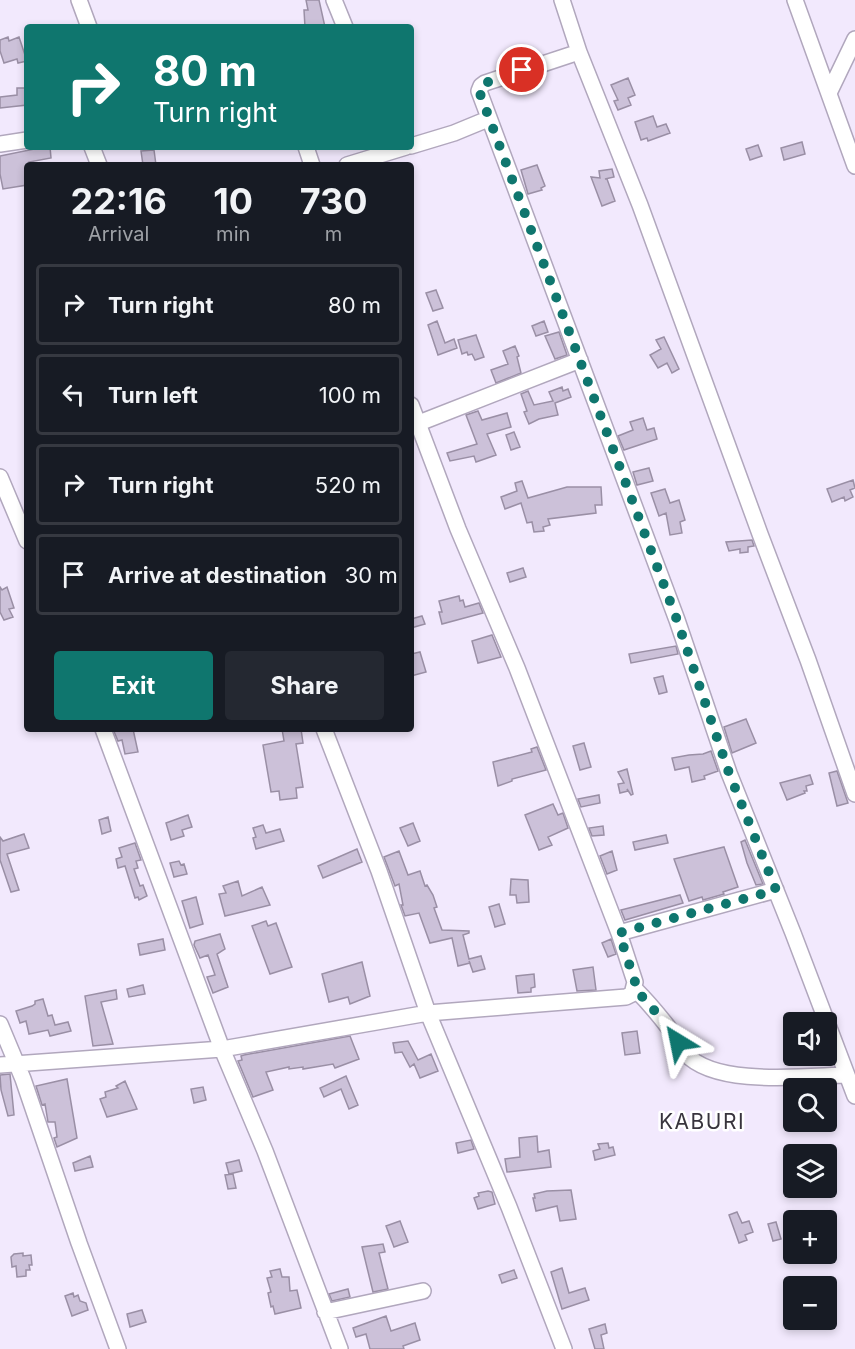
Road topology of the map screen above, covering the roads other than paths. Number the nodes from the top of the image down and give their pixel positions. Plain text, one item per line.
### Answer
1 (79, 0) edge
2 (334, 0) edge
3 (562, 0) edge
4 (795, 0) edge
5 (88, 24) edge
6 (344, 24) edge
7 (855, 39) edge
8 (579, 52) junction
9 (829, 93) junction
10 (488, 119) junction
11 (24, 141) edge
12 (0, 144) edge
13 (414, 145) edge
14 (396, 150) edge
15 (357, 162) edge
16 (855, 166) edge
17 (580, 360) junction
18 (414, 412) edge
19 (419, 423) junction
20 (0, 477) edge
21 (24, 534) edge
22 (104, 732) edge
23 (325, 732) edge
24 (855, 794) edge
25 (776, 890) junction
26 (619, 933) junction
27 (635, 989) junction
28 (428, 1013) junction
29 (0, 1024) edge
30 (222, 1049) junction
31 (7, 1064) edge
32 (847, 1075) junction
33 (855, 1096) edge
34 (423, 1292) dead end
35 (325, 1312) junction
36 (118, 1349) edge
37 (340, 1349) edge
38 (564, 1349) edge

1 - 5 street
2 - 6 street
3 - 8 street
4 - 9 street
7 - 9 street
8 - 10 street
8 - 24 street
9 - 16 street
10 - 13 street
10 - 17 street
11 - 12 street
14 - 15 street
17 - 19 street
17 - 25 street
18 - 19 street
19 - 26 street
20 - 21 street
22 - 30 street
23 - 28 street
25 - 26 street
25 - 32 street
26 - 27 street
27 - 28 street
27 - 32 street
28 - 30 street
28 - 38 street
29 - 31 street
30 - 31 street
30 - 35 street
31 - 36 street
32 - 33 street
34 - 35 street
35 - 37 street

